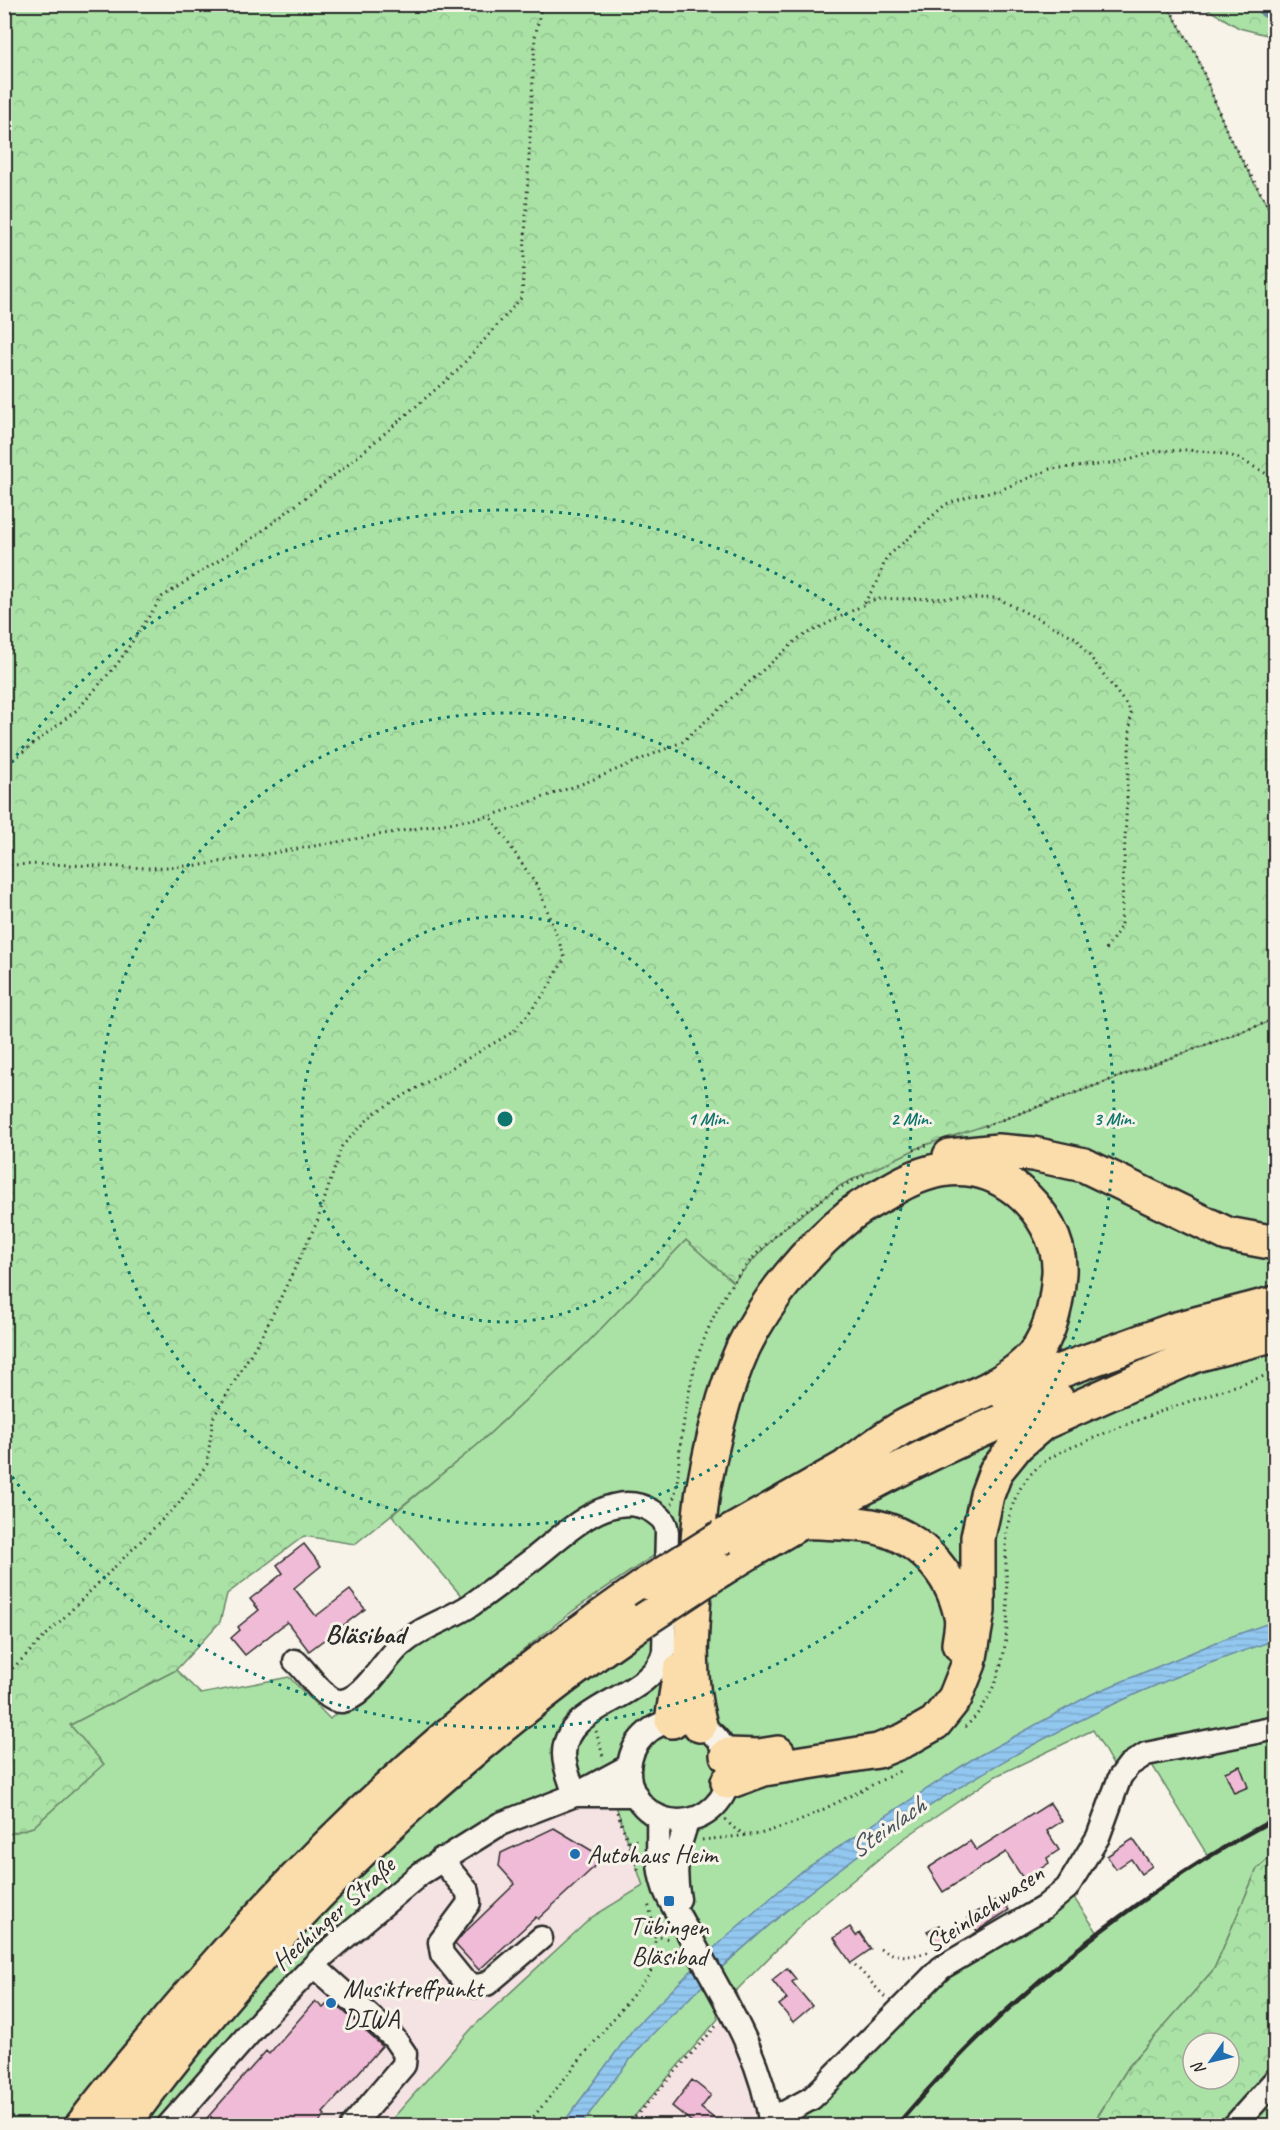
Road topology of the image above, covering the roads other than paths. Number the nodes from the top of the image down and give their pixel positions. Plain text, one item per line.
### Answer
1 (1275, 1243) edge
2 (1275, 1303) edge
3 (1275, 1334) edge
4 (1200, 1353) junction
5 (848, 1465) junction
6 (802, 1521) junction
7 (295, 1661) dead end
8 (686, 1723) junction
9 (1275, 1728) edge
10 (629, 1766) junction
11 (724, 1780) junction
12 (610, 1785) junction
13 (575, 1795) junction
14 (636, 1795) junction
15 (658, 1816) junction
16 (688, 1820) junction
17 (441, 1859) junction
18 (682, 1933) junction
19 (541, 1938) dead end
20 (314, 1966) junction
21 (1275, 2079) edge
22 (770, 2121) edge
23 (82, 2126) edge
24 (122, 2126) edge
25 (168, 2126) edge
26 (352, 2126) edge
27 (1234, 2126) edge

1 - 8 highway
2 - 5 highway
3 - 4 highway
4 - 6 highway
4 - 11 highway
5 - 8 highway
5 - 23 highway, bridge
6 - 11 highway
6 - 24 highway, bridge
7 - 13 street
8 - 10 street
8 - 11 street
9 - 22 street, Steinlachwasen
10 - 12 street, Hechinger Straße
10 - 14 street
11 - 16 street
12 - 13 street, Hechinger Straße
12 - 14 street
13 - 17 street, Hechinger Straße
14 - 15 street
15 - 16 street
15 - 18 street, Steinlachwasen
16 - 18 street, Steinlachwasen
17 - 19 street
17 - 20 street, Hechinger Straße
18 - 22 street, Steinlachwasen
20 - 25 street, Hechinger Straße
20 - 26 street
21 - 27 street

